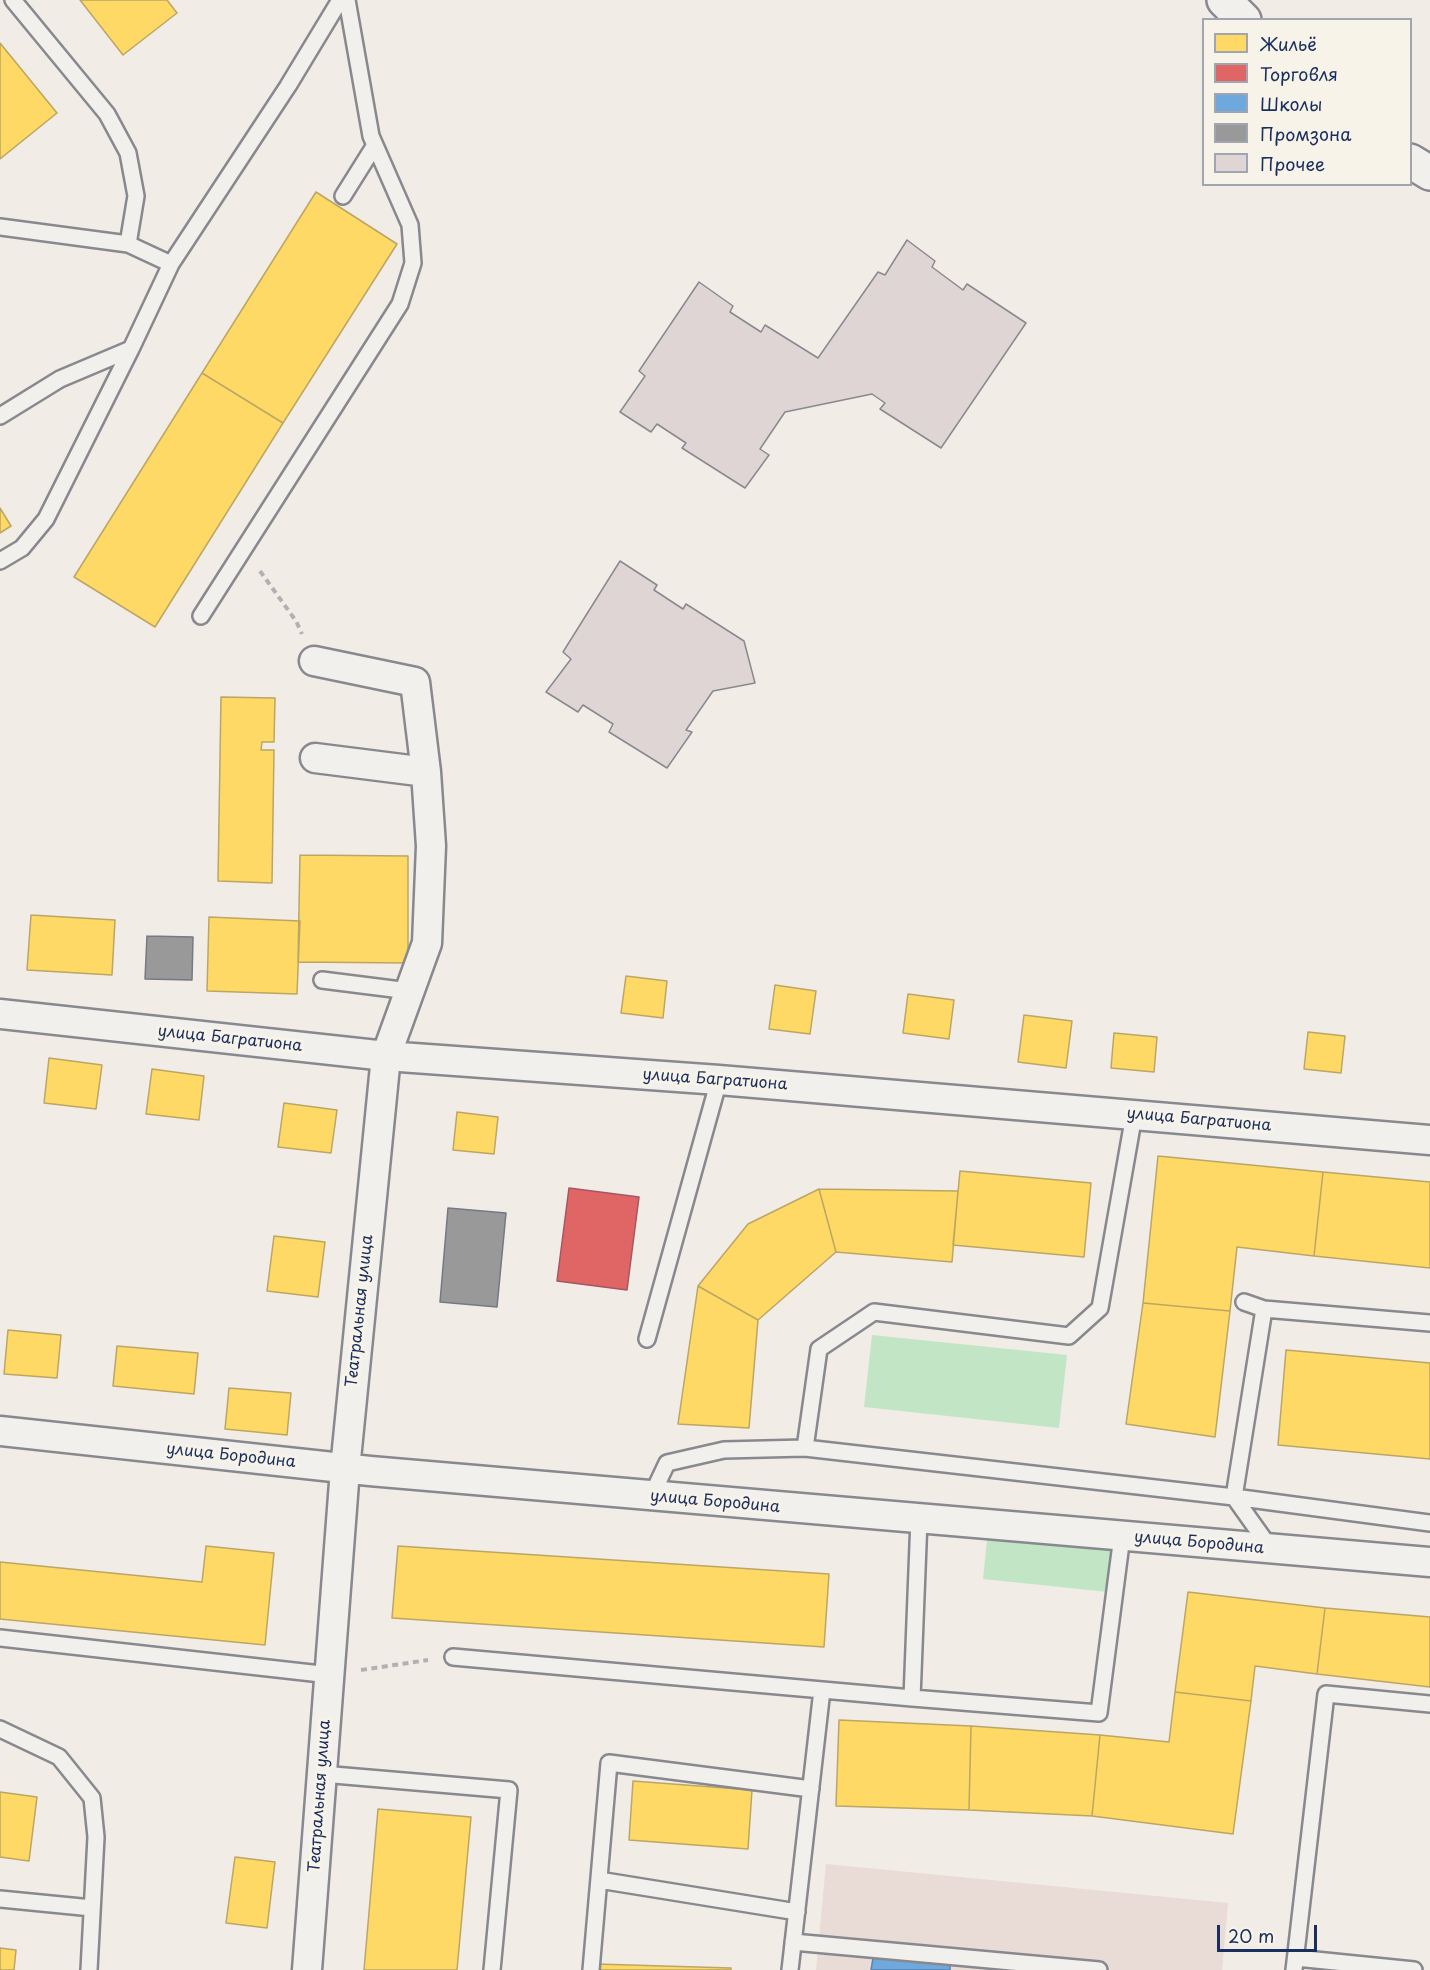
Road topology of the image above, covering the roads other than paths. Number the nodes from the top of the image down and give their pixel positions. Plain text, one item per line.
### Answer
1 (13, 0) edge
2 (340, 0) edge
3 (347, 0) edge
4 (1224, 0) edge
5 (1242, 18) edge
6 (375, 145) junction
7 (1412, 162) edge
8 (1430, 173) edge
9 (343, 196) dead end
10 (0, 227) edge
11 (128, 244) junction
12 (171, 264) junction
13 (131, 349) junction
14 (0, 416) edge
15 (0, 561) edge
16 (201, 616) dead end
17 (314, 662) dead end
18 (315, 758) dead end
19 (426, 772) junction
20 (322, 980) dead end
21 (410, 991) junction
22 (0, 1014) edge
23 (386, 1056) junction
24 (719, 1080) junction
25 (1134, 1115) junction
26 (1430, 1140) edge
27 (1244, 1302) dead end
28 (1264, 1310) junction
29 (1430, 1323) edge
30 (647, 1339) dead end
31 (0, 1431) edge
32 (805, 1448) junction
33 (345, 1469) junction
34 (651, 1497) junction
35 (1234, 1497) junction
36 (919, 1519) junction
37 (1430, 1523) edge
38 (1122, 1536) junction
39 (1271, 1549) junction
40 (1430, 1563) edge
41 (0, 1638) edge
42 (453, 1657) road end
43 (330, 1675) junction
44 (822, 1690) junction
45 (912, 1698) junction
46 (1430, 1704) edge
47 (0, 1729) edge
48 (322, 1774) junction
49 (811, 1788) junction
50 (599, 1880) junction
51 (0, 1899) edge
52 (92, 1908) junction
53 (797, 1912) junction
54 (793, 1942) junction
55 (1295, 1964) edge
56 (89, 1970) edge
57 (307, 1970) edge
58 (492, 1970) edge
59 (591, 1970) edge
60 (790, 1970) edge
61 (1098, 1970) edge
62 (1414, 1970) edge

1 - 11 lane
2 - 12 lane
3 - 6 lane
4 - 5 main road
6 - 9 lane
6 - 16 lane
7 - 8 main road
10 - 11 lane
11 - 12 lane
12 - 13 lane
13 - 14 lane
13 - 15 lane
17 - 19 street, Театральная улица
18 - 19 street
19 - 21 street, Театральная улица
20 - 21 lane
21 - 23 street, Театральная улица
22 - 23 street, улица Багратиона
23 - 24 street, улица Багратиона
23 - 33 street, Театральная улица
24 - 25 street, улица Багратиона
24 - 30 lane
25 - 26 street, улица Багратиона
25 - 32 lane
27 - 28 lane
28 - 29 lane
28 - 35 lane
31 - 33 street, улица Бородина
32 - 34 lane
32 - 35 lane
33 - 34 street, улица Бородина
33 - 43 street, Театральная улица
34 - 36 street, улица Бородина
35 - 37 lane
35 - 39 lane
36 - 38 street, улица Бородина
36 - 45 lane
38 - 39 street, улица Бородина
38 - 45 lane
39 - 40 street, улица Бородина
41 - 43 lane
42 - 44 lane
43 - 48 street, Театральная улица
44 - 45 lane
44 - 49 lane
46 - 55 lane
47 - 52 lane
48 - 57 street, Театральная улица
48 - 58 lane
49 - 50 lane
49 - 53 lane
50 - 53 lane
50 - 59 lane
51 - 52 lane
52 - 56 lane
53 - 54 lane
54 - 60 lane
54 - 61 lane
55 - 62 lane

